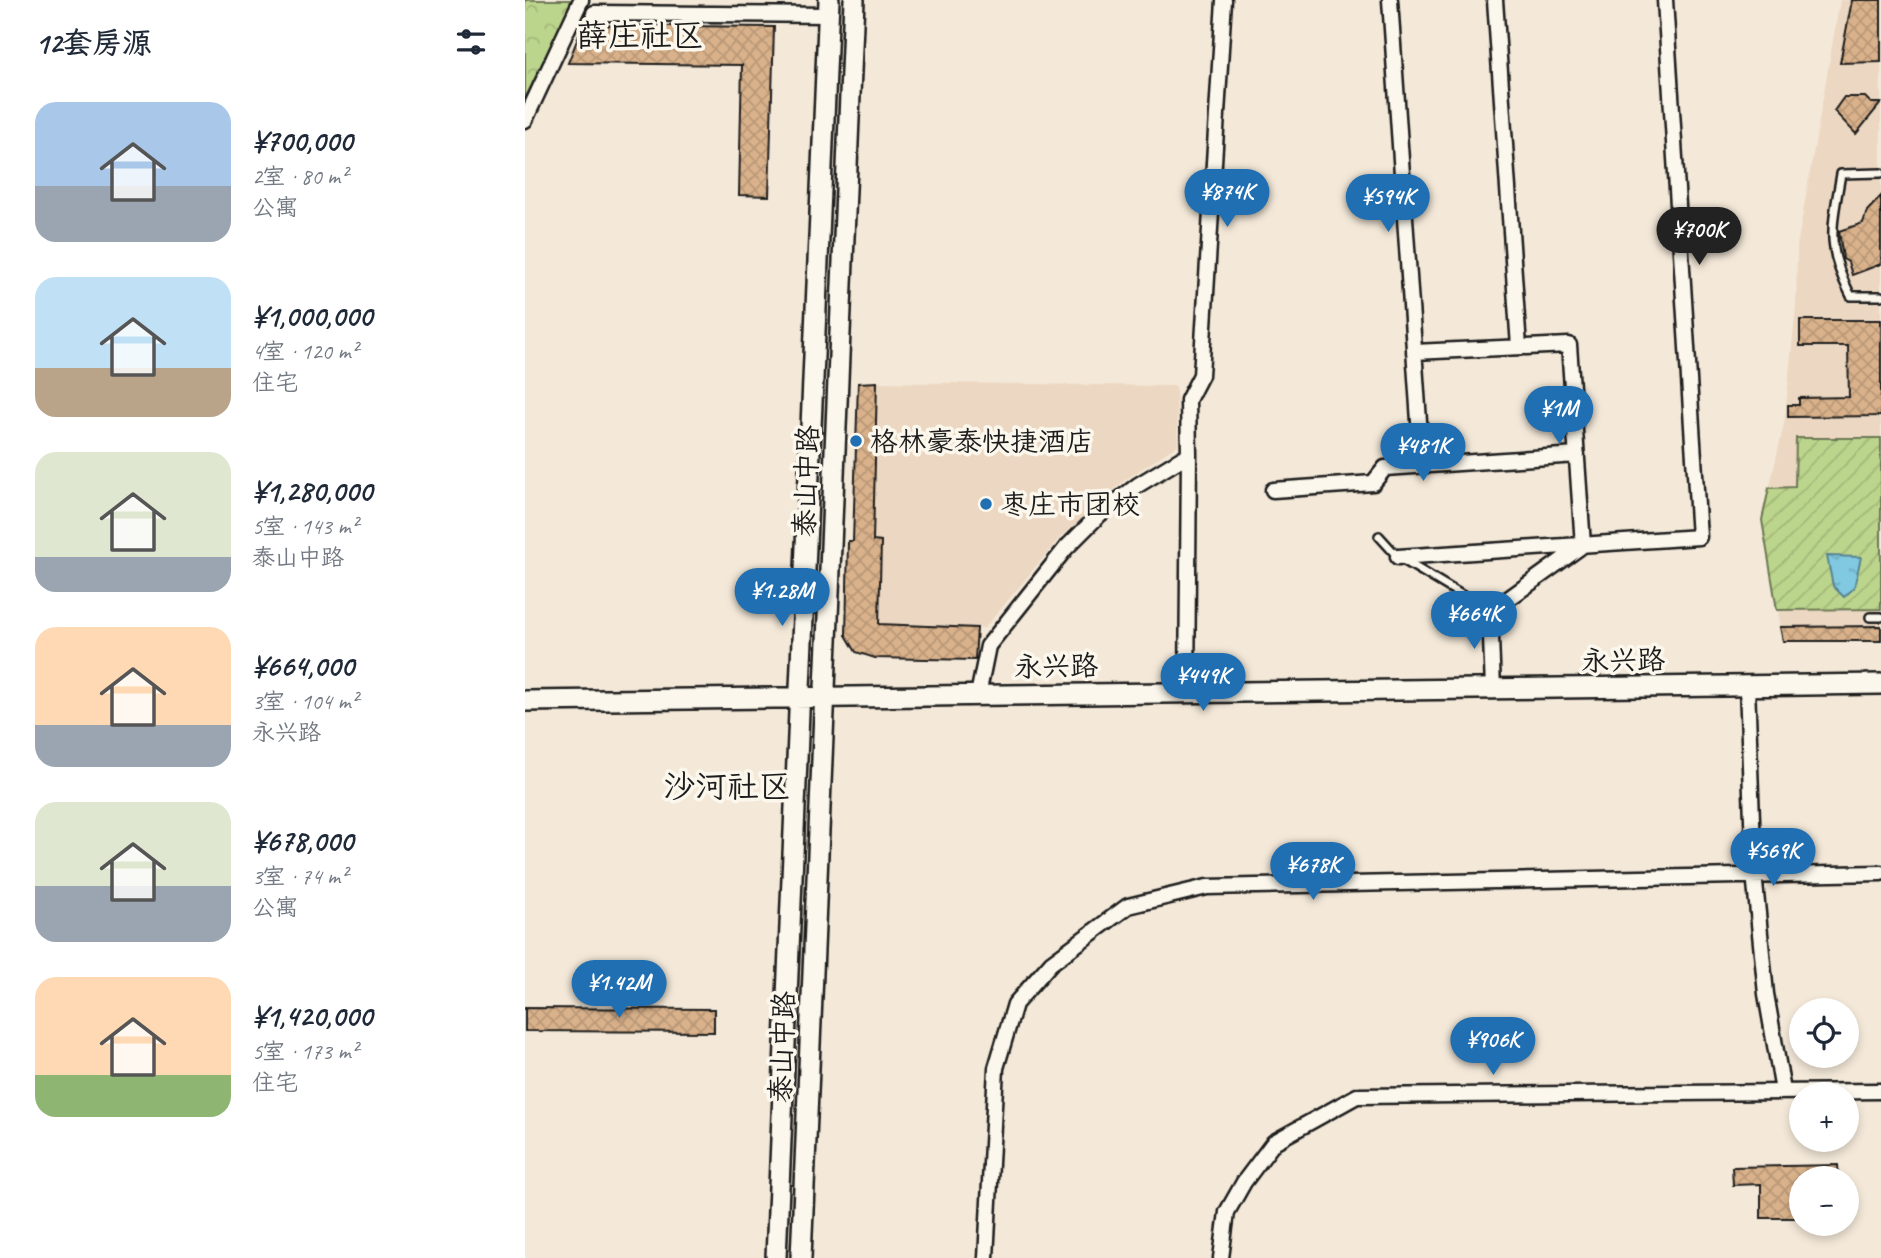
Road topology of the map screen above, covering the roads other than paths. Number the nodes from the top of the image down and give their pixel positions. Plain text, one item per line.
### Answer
1 (581, 0) edge
2 (854, 0) edge
3 (1224, 0) edge
4 (1390, 0) edge
5 (1495, 0) edge
6 (1665, 0) edge
7 (828, 8) edge
8 (594, 13) dead end
9 (525, 120) edge
10 (1881, 173) edge
11 (1881, 296) edge
12 (1519, 347) junction
13 (1414, 352) junction
14 (1189, 454) junction
15 (1577, 455) junction
16 (1422, 466) junction
17 (1273, 490) dead end
18 (1379, 536) dead end
19 (1583, 545) junction
20 (1398, 557) junction
21 (1490, 612) junction
22 (1870, 617) dead end
23 (1881, 617) edge
24 (1881, 684) edge
25 (1747, 686) junction
26 (1493, 689) junction
27 (1187, 693) junction
28 (978, 695) junction
29 (824, 698) junction
30 (799, 699) junction
31 (525, 701) edge
32 (1754, 873) junction
33 (1881, 873) edge
34 (1783, 1091) junction
35 (1881, 1091) edge
36 (776, 1258) edge
37 (801, 1258) edge
38 (986, 1258) edge
39 (1221, 1258) edge

1 - 9 street
2 - 29 main road, 泰山中路
3 - 14 street
4 - 13 street
5 - 12 street
6 - 19 street
7 - 8 street
7 - 30 main road, 泰山中路
10 - 11 lane
12 - 13 street
12 - 15 street
13 - 16 street
14 - 27 street
14 - 28 street
15 - 16 street
15 - 19 street
16 - 17 street
18 - 20 lane
19 - 20 street
19 - 21 street
20 - 21 lane
21 - 26 street
22 - 23 lane
24 - 25 main road, 永兴路
25 - 26 main road, 永兴路
25 - 32 street
26 - 27 main road, 永兴路
27 - 28 main road, 永兴路
28 - 29 main road, 永兴路
29 - 30 main road, 永兴路
29 - 37 main road, 泰山中路
30 - 31 main road, 永兴路
30 - 36 main road, 泰山中路
32 - 33 street
32 - 34 street
32 - 38 street
34 - 35 street
34 - 39 street

